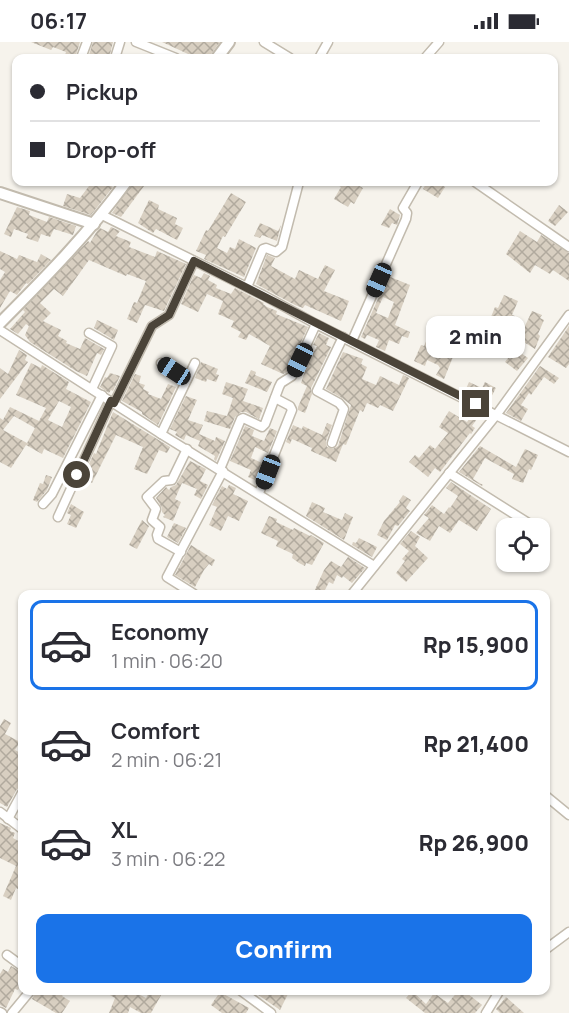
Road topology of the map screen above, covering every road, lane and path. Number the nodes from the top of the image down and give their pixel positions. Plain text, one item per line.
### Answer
1 (136, 42) edge
2 (264, 42) edge
3 (439, 42) edge
4 (166, 54) edge
5 (284, 54) edge
6 (428, 54) edge
7 (123, 186) edge
8 (297, 186) edge
9 (416, 186) edge
10 (481, 186) edge
11 (0, 194) edge
12 (102, 215) junction
13 (94, 225) junction
14 (569, 246) edge
15 (194, 261) junction
16 (247, 287) junction
17 (569, 315) edge
18 (0, 323) edge
19 (316, 324) junction
20 (565, 327) edge
21 (0, 330) edge
22 (89, 333) dead end
23 (343, 337) junction
24 (352, 341) junction
25 (161, 363) dead end
26 (195, 363) dead end
27 (187, 380) junction
28 (92, 389) junction
29 (102, 395) junction
30 (275, 398) junction
31 (112, 402) junction
32 (496, 414) junction
33 (161, 434) junction
34 (332, 443) dead end
35 (187, 449) junction
36 (569, 452) edge
37 (221, 470) junction
38 (449, 473) junction
39 (260, 493) junction
40 (43, 504) dead end
41 (58, 517) dead end
42 (520, 518) edge
43 (181, 552) junction
44 (374, 566) junction
45 (186, 590) edge
46 (354, 590) edge
47 (550, 799) edge
48 (18, 801) edge
49 (0, 812) edge
50 (569, 815) edge
51 (8, 819) junction
52 (18, 826) edge
53 (569, 932) edge
54 (550, 946) edge
55 (7, 955) dead end
56 (18, 963) edge
57 (27, 995) edge
58 (247, 995) edge
59 (497, 995) edge
60 (12, 1013) edge
61 (271, 1013) edge
62 (486, 1013) edge

1 - 4 street
2 - 5 street
3 - 6 street
7 - 12 street
8 - 16 street
9 - 24 street
10 - 14 street
11 - 13 street
12 - 13 street
12 - 15 street
13 - 18 street
15 - 16 street
15 - 31 street
16 - 19 street
17 - 20 street
19 - 23 street
19 - 30 street
20 - 32 street
21 - 28 street
22 - 28 street
23 - 24 street
23 - 34 street
24 - 32 street
25 - 27 street
26 - 27 street
27 - 33 street
28 - 29 street
29 - 31 street
29 - 40 street
30 - 37 street
30 - 39 street
31 - 33 street
31 - 41 street
32 - 36 street
32 - 38 street
33 - 35 street
35 - 37 street
35 - 43 street
37 - 39 street
37 - 43 street
38 - 42 street
38 - 44 street
39 - 44 street
43 - 45 street
44 - 46 street
47 - 50 street
48 - 51 street
49 - 51 street
51 - 52 street
53 - 54 street
55 - 56 street
57 - 60 street
58 - 61 street
59 - 62 street

